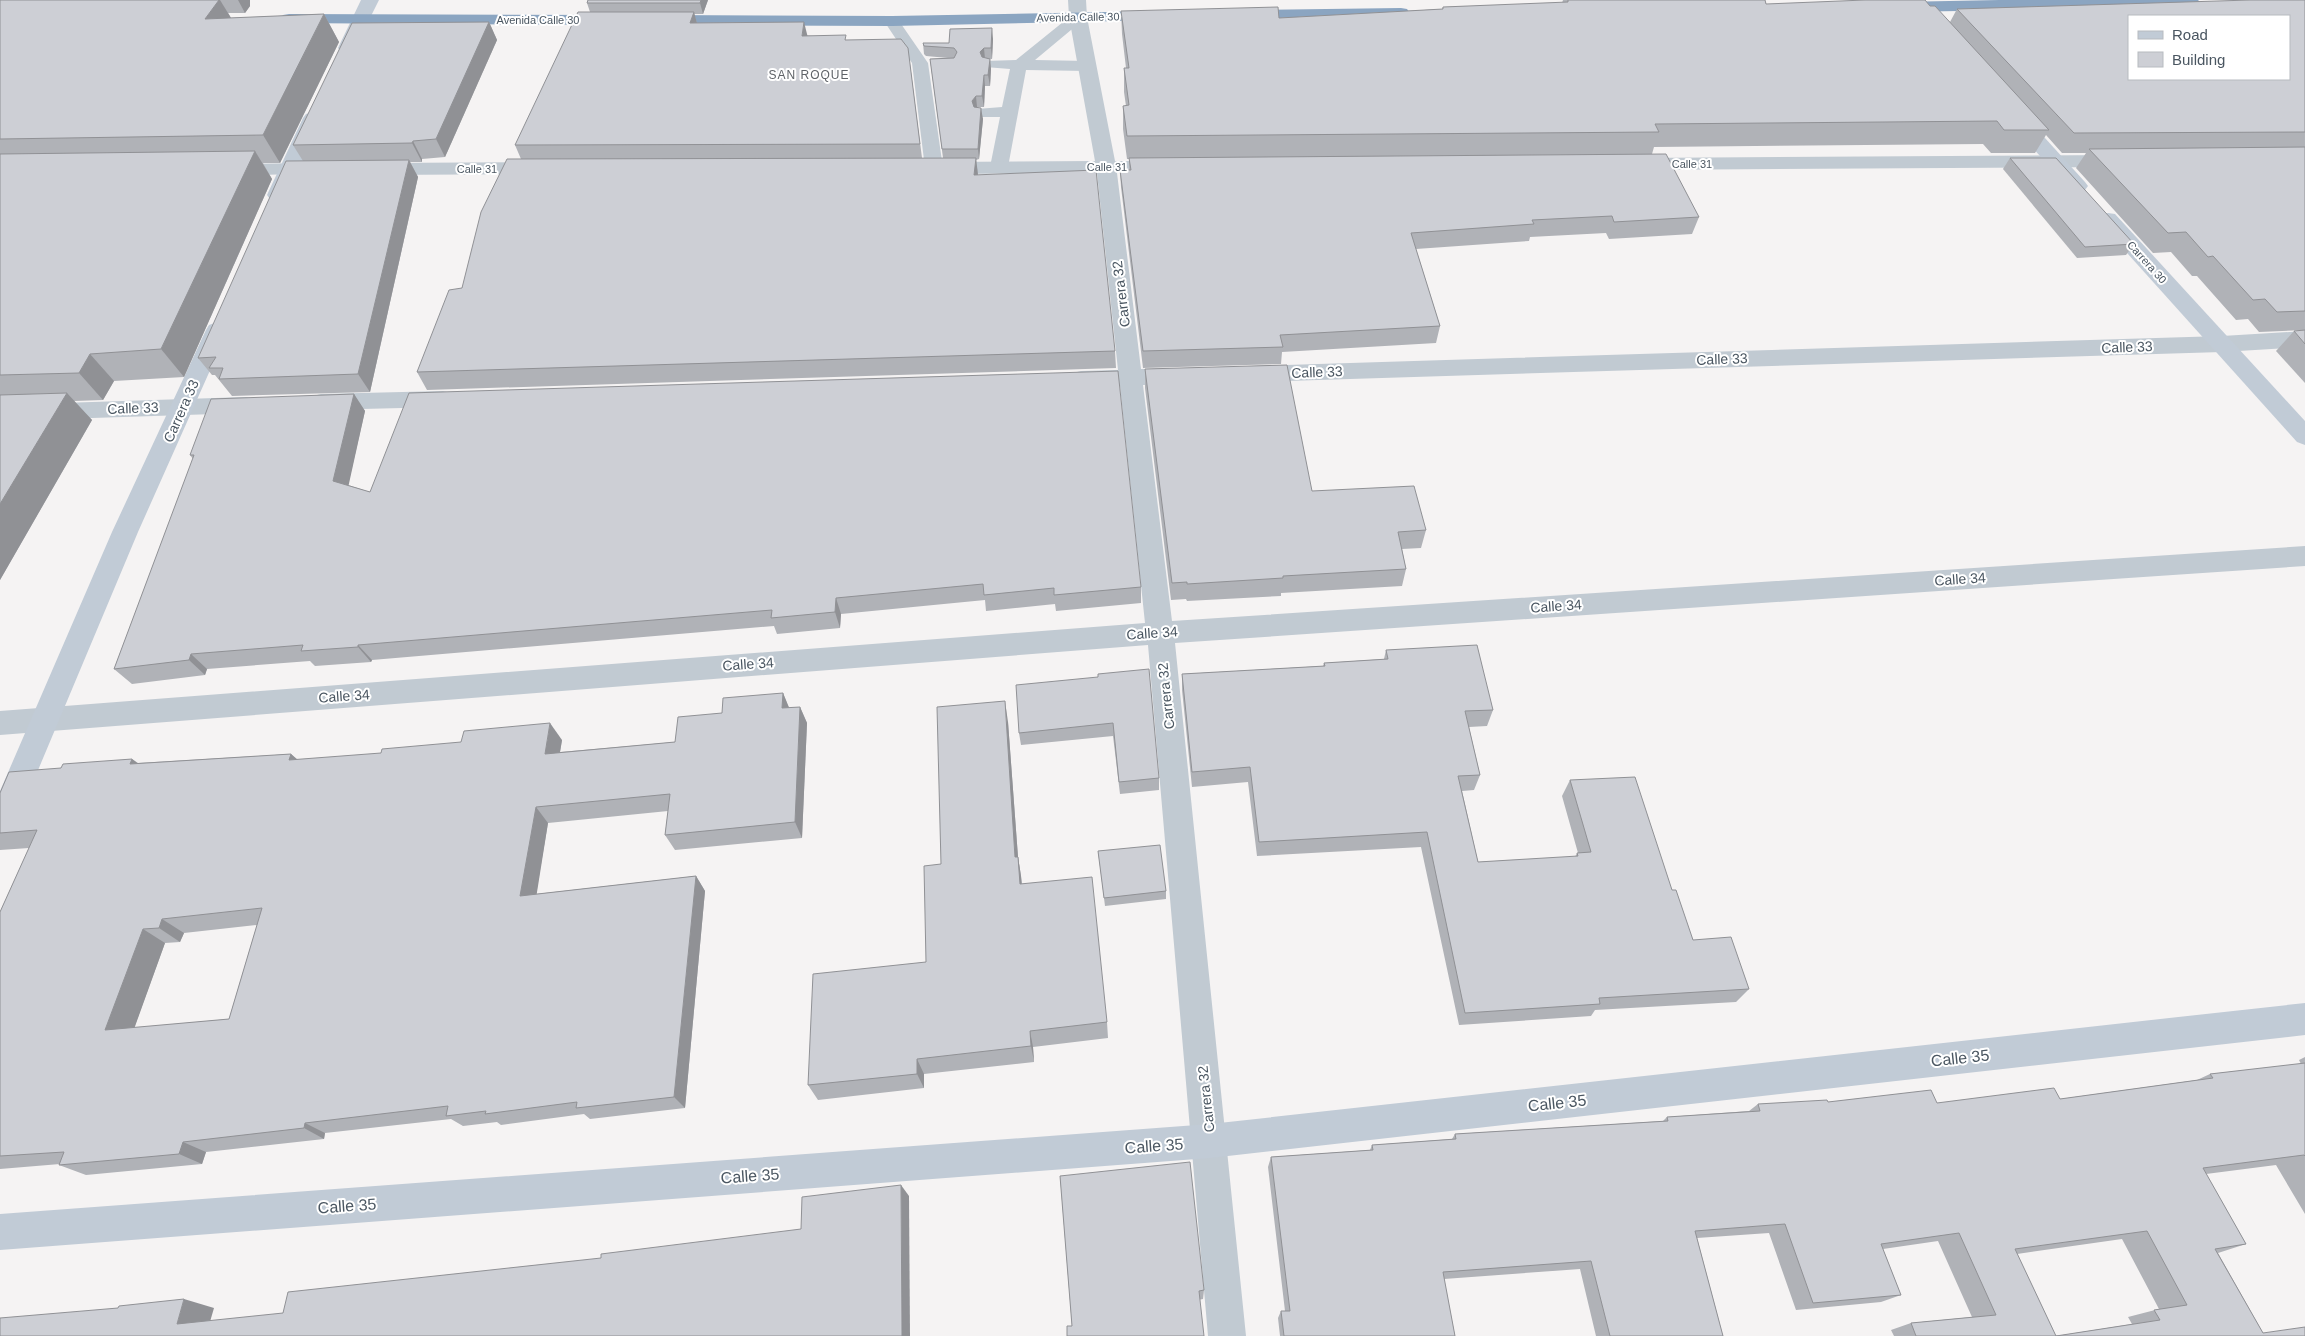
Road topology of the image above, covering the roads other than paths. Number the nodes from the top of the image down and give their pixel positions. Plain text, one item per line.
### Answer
1 (2208, 2) edge
2 (1912, 3) edge
3 (1885, 7) edge
4 (1078, 9) edge
5 (365, 10) edge
6 (1417, 13) edge
7 (1227, 15) edge
8 (1178, 16) edge
9 (273, 19) edge
10 (626, 20) edge
11 (646, 20) edge
12 (892, 21) junction
13 (1930, 23) edge
14 (339, 63) edge
15 (920, 63) junction
16 (939, 63) edge
17 (991, 64) edge
18 (1019, 65) junction
19 (1087, 66) junction
20 (322, 99) edge
21 (2003, 104) edge
22 (1010, 112) junction
23 (983, 113) edge
24 (2136, 161) edge
25 (2057, 162) junction
26 (1611, 165) edge
27 (999, 167) junction
28 (1106, 167) junction
29 (1185, 167) edge
30 (557, 168) edge
31 (925, 168) joint
32 (289, 169) junction
33 (209, 170) edge
34 (268, 215) edge
35 (228, 306) edge
36 (2305, 339) edge
37 (2222, 344) junction
38 (1230, 374) edge
39 (1200, 375) edge
40 (1130, 377) junction
41 (1061, 380) edge
42 (463, 398) edge
43 (303, 403) edge
44 (263, 404) edge
45 (184, 407) junction
46 (0, 413) edge
47 (2305, 436) edge
48 (2305, 556) edge
49 (1160, 632) junction
50 (47, 718) junction
51 (0, 723) edge
52 (0, 825) edge
53 (2305, 1019) edge
54 (1210, 1142) junction
55 (0, 1232) edge
56 (1227, 1336) edge

1 - 2 highway
2 - 3 highway
2 - 13 street
4 - 8 highway, Avenida Calle 30
4 - 12 highway, Avenida Calle 30
4 - 18 lane
4 - 19 street, Carrera 32
5 - 9 highway, Avenida Calle 30
5 - 10 highway, Avenida Calle 30
5 - 14 street
6 - 7 highway
11 - 12 highway, Avenida Calle 30
12 - 15 lane
15 - 16 lane
15 - 31 lane
17 - 18 lane
18 - 19 lane
18 - 22 lane
19 - 28 street, Carrera 32
20 - 32 street
21 - 25 street, Carrera 30
22 - 23 lane
22 - 27 lane
24 - 25 street, Calle 31
25 - 26 street, Calle 31
25 - 37 street, Carrera 30
27 - 28 street, Calle 31
27 - 31 street, Calle 31
28 - 29 street, Calle 31
28 - 40 street, Carrera 32
30 - 32 street, Calle 31
32 - 33 street, Calle 31
32 - 34 street
35 - 45 street, Carrera 33
36 - 37 street, Calle 33
37 - 38 street, Calle 33
37 - 47 street, Carrera 30
39 - 40 street
40 - 41 street
40 - 49 street, Carrera 32
42 - 43 street
44 - 45 street, Calle 33
45 - 46 street, Calle 33
45 - 50 street, Carrera 33
48 - 49 street, Calle 34
49 - 50 street, Calle 34
49 - 54 street, Carrera 32
50 - 51 street, Calle 34
50 - 52 street, Carrera 33
53 - 54 street, Calle 35
54 - 55 street, Calle 35
54 - 56 street, Carrera 32

